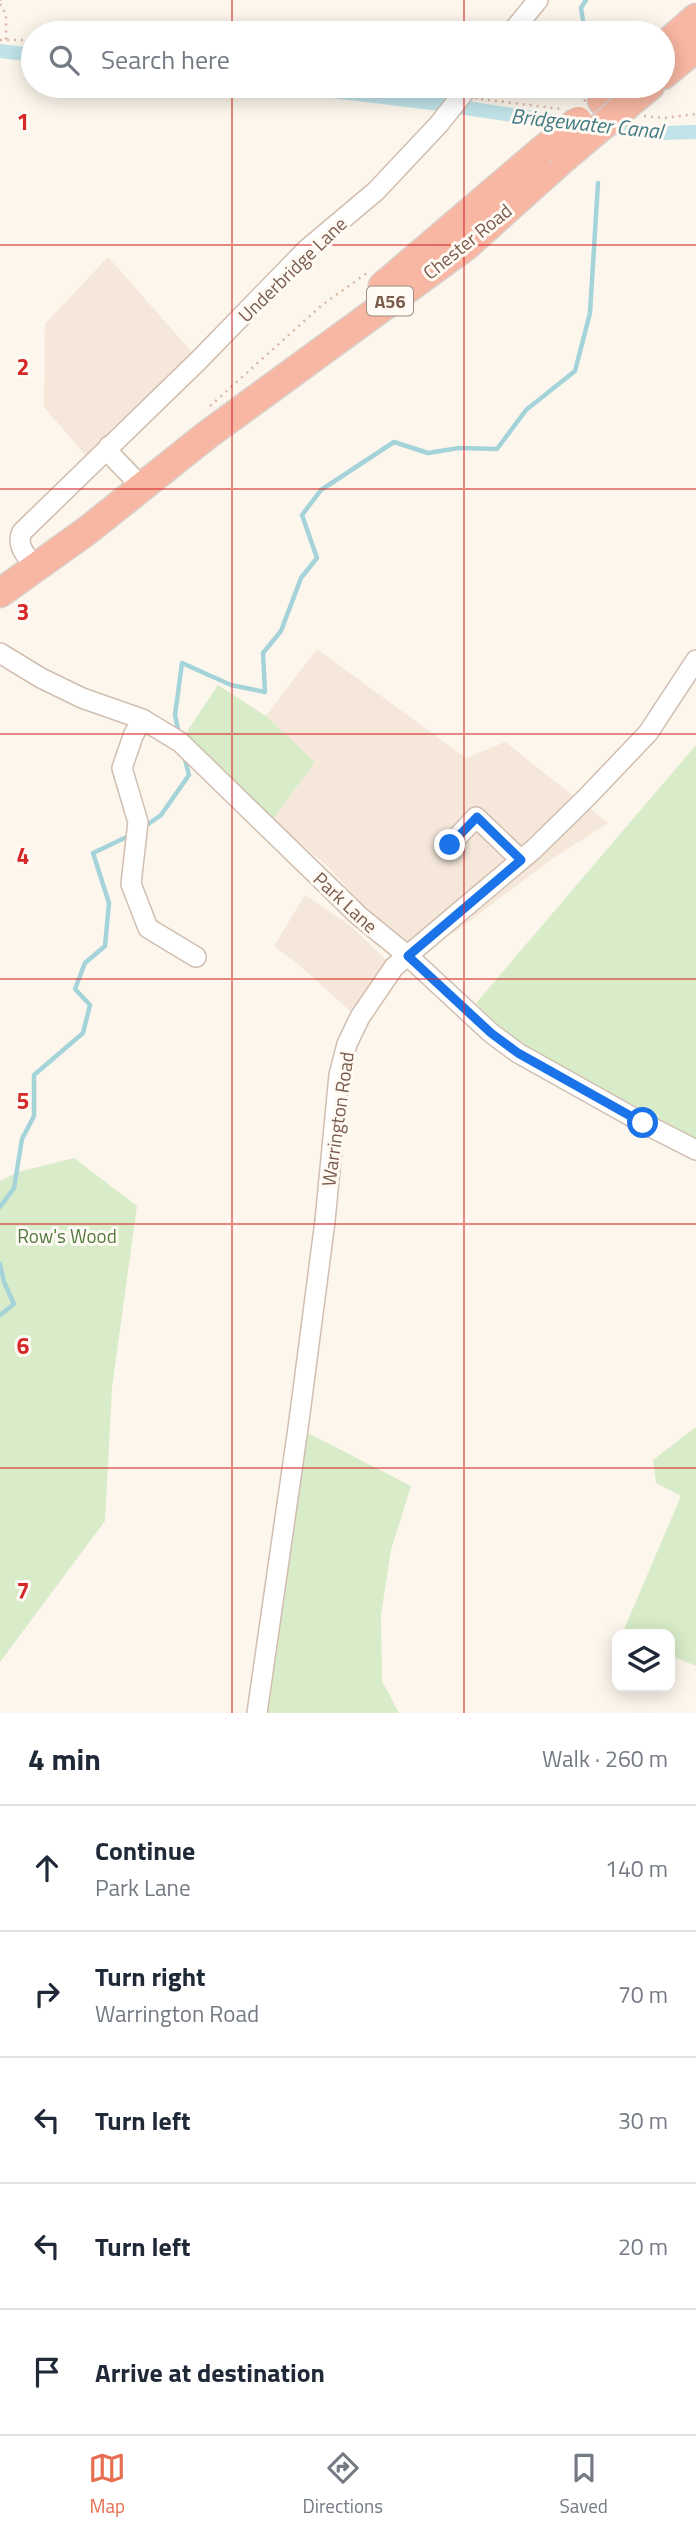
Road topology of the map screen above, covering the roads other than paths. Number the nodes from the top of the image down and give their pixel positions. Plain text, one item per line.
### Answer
1 (538, 0) edge
2 (696, 18) edge
3 (521, 21) edge
4 (675, 36) edge
5 (696, 48) edge
6 (675, 65) edge
7 (468, 98) edge
8 (615, 98) edge
9 (109, 446) junction
10 (141, 486) junction
11 (35, 568) junction
12 (0, 593) edge
13 (0, 653) edge
14 (696, 660) edge
15 (142, 719) junction
16 (450, 845) dead end
17 (521, 860) junction
18 (408, 956) junction
19 (196, 957) dead end
20 (696, 1150) edge
21 (257, 1713) edge

1 - 3 street
2 - 4 highway
5 - 6 highway
7 - 9 street, Underbridge Lane
8 - 10 highway, Chester Road / A56, bridge
9 - 10 street
9 - 11 street, Underbridge Lane
10 - 11 highway, Chester Road / A56
11 - 12 highway, Chester Road / A56
13 - 15 street, Park Lane
14 - 17 street, Warrington Road
15 - 18 street, Park Lane
15 - 19 street
16 - 17 street
17 - 18 street, Warrington Road
18 - 20 street, Park Lane
18 - 21 street, Warrington Road

